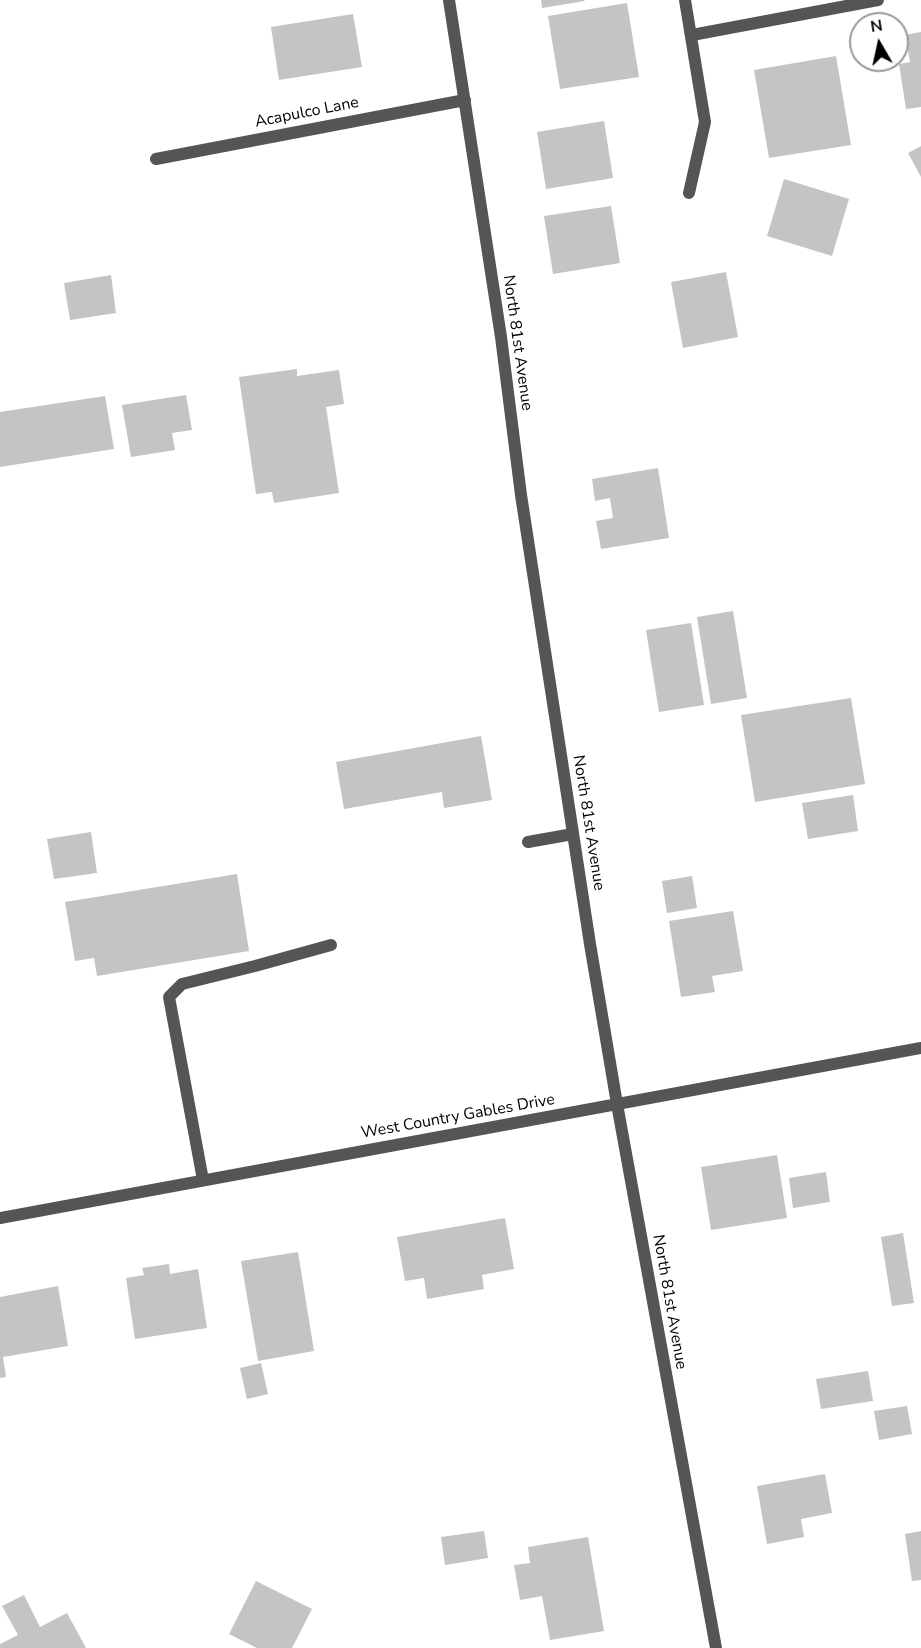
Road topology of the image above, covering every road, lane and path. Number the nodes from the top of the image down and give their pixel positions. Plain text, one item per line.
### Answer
1 (449, 0) edge
2 (686, 0) edge
3 (878, 0) edge
4 (692, 35) junction
5 (465, 100) junction
6 (156, 159) dead end
7 (689, 193) dead end
8 (573, 834) junction
9 (528, 842) dead end
10 (331, 945) dead end
11 (921, 1048) edge
12 (617, 1104) junction
13 (203, 1180) junction
14 (0, 1218) edge
15 (716, 1648) edge

1 - 5 street, North 81st Avenue
2 - 4 street
3 - 4 street
4 - 7 street
5 - 6 street, Acapulco Lane
5 - 8 street, North 81st Avenue
8 - 9 street
8 - 12 street, North 81st Avenue
10 - 13 street
11 - 12 street, West Country Gables Drive
12 - 13 street, West Country Gables Drive
12 - 15 street, North 81st Avenue
13 - 14 street, West Country Gables Drive

